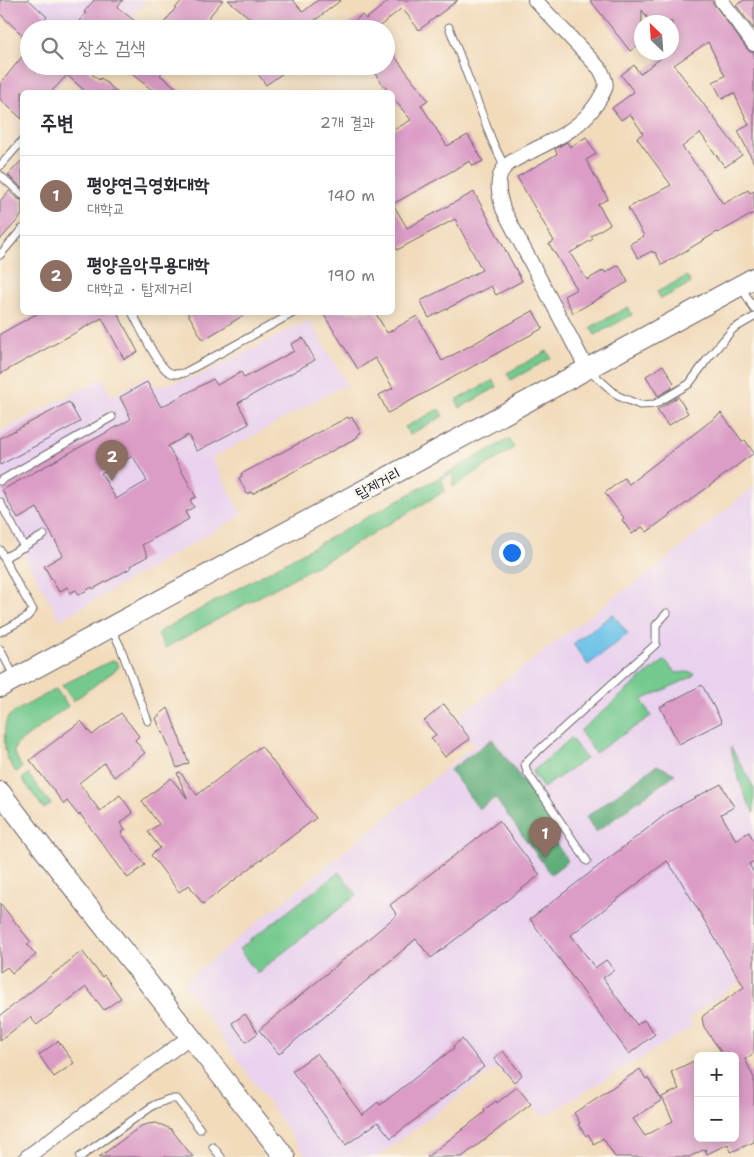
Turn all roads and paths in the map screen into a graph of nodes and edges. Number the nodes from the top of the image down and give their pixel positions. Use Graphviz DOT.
graph roads {
  1 [pos="535,0"];
  2 [pos="721,0"];
  3 [pos="449,27"];
  4 [pos="754,44"];
  5 [pos="20,143"];
  6 [pos="0,166"];
  7 [pos="504,167"];
  8 [pos="0,175"];
  9 [pos="20,193"];
  10 [pos="20,231"];
  11 [pos="0,255"];
  12 [pos="747,281"];
  13 [pos="754,309"];
  14 [pos="134,315"];
  15 [pos="290,315"];
  16 [pos="754,316"];
  17 [pos="587,369"];
  18 [pos="112,417"];
  19 [pos="0,481"];
  20 [pos="0,502"];
  21 [pos="44,535"];
  22 [pos="24,547"];
  23 [pos="0,550"];
  24 [pos="4,558"];
  25 [pos="667,612"];
  26 [pos="111,628"];
  27 [pos="0,632"];
  28 [pos="0,649"];
  29 [pos="8,683"];
  30 [pos="148,721"];
  31 [pos="0,792"];
  32 [pos="587,861"];
  33 [pos="191,1036"];
  34 [pos="200,1129"];
  35 [pos="213,1147"];
  36 [pos="27,1157"];
  37 [pos="80,1157"];
  38 [pos="221,1157"];
  39 [pos="285,1157"];
  1 -- 7 [label="street"];
  2 -- 4 [label="street"];
  3 -- 7 [label="lane"];
  5 -- 6 [label="lane"];
  7 -- 17 [label="street"];
  8 -- 9 [label="lane"];
  10 -- 11 [label="lane"];
  12 -- 13 [label="lane"];
  12 -- 17 [label="main road, 탑제거리"];
  14 -- 15 [label="lane"];
  16 -- 17 [label="lane"];
  17 -- 26 [label="main road, 탑제거리"];
  18 -- 19 [label="lane"];
  20 -- 22 [label="lane"];
  21 -- 22 [label="lane"];
  22 -- 24 [label="lane"];
  23 -- 24 [label="lane"];
  24 -- 27 [label="lane"];
  25 -- 32 [label="lane"];
  26 -- 29 [label="main road, 탑제거리"];
  26 -- 30 [label="lane"];
  28 -- 29 [label="lane"];
  31 -- 33 [label="main road"];
  33 -- 36 [label="street"];
  33 -- 39 [label="main road"];
  34 -- 37 [label="lane"];
  35 -- 38 [label="lane"];
}
